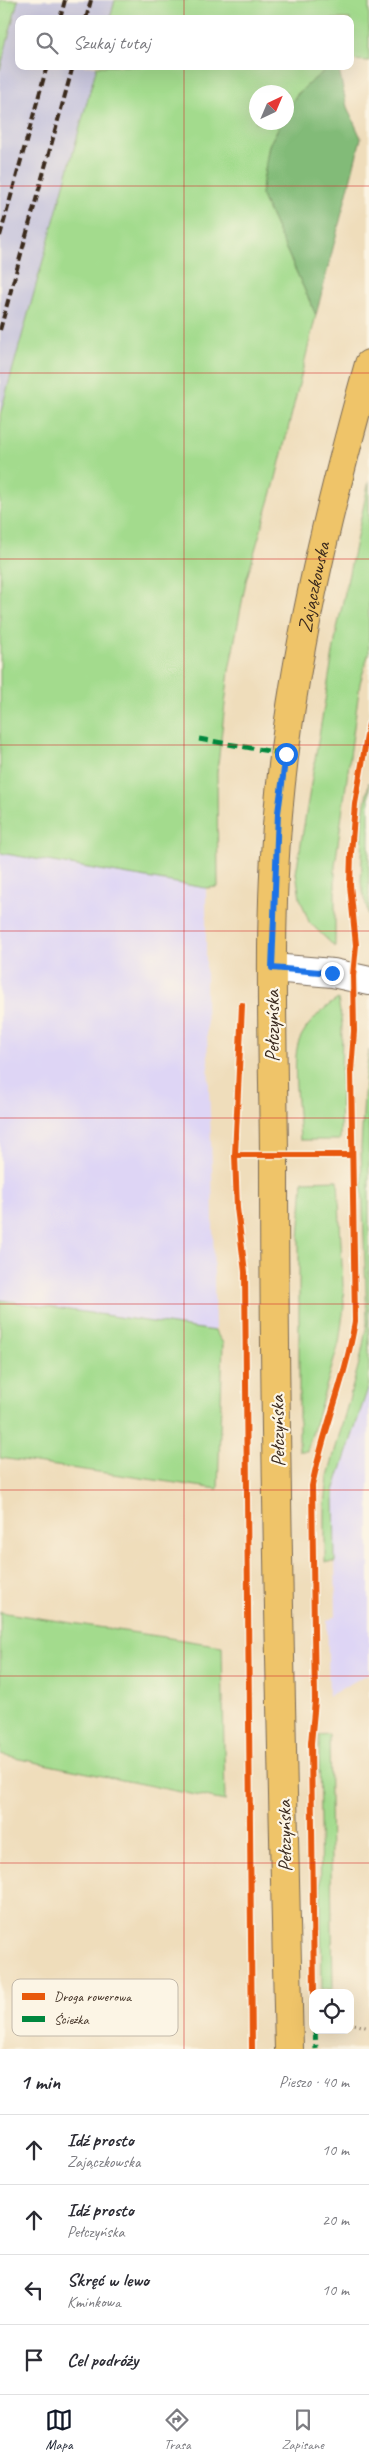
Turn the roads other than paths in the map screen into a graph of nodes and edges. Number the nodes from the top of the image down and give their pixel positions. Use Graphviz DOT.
graph roads {
  1 [pos="369,364"];
  2 [pos="278,813"];
  3 [pos="272,968"];
  4 [pos="369,981"];
  5 [pos="288,2049"];
  1 -- 2 [label="main road, Zajączkowska"];
  2 -- 3 [label="main road, Pełczyńska"];
  3 -- 4 [label="street"];
  3 -- 5 [label="main road, Pełczyńska"];
}
